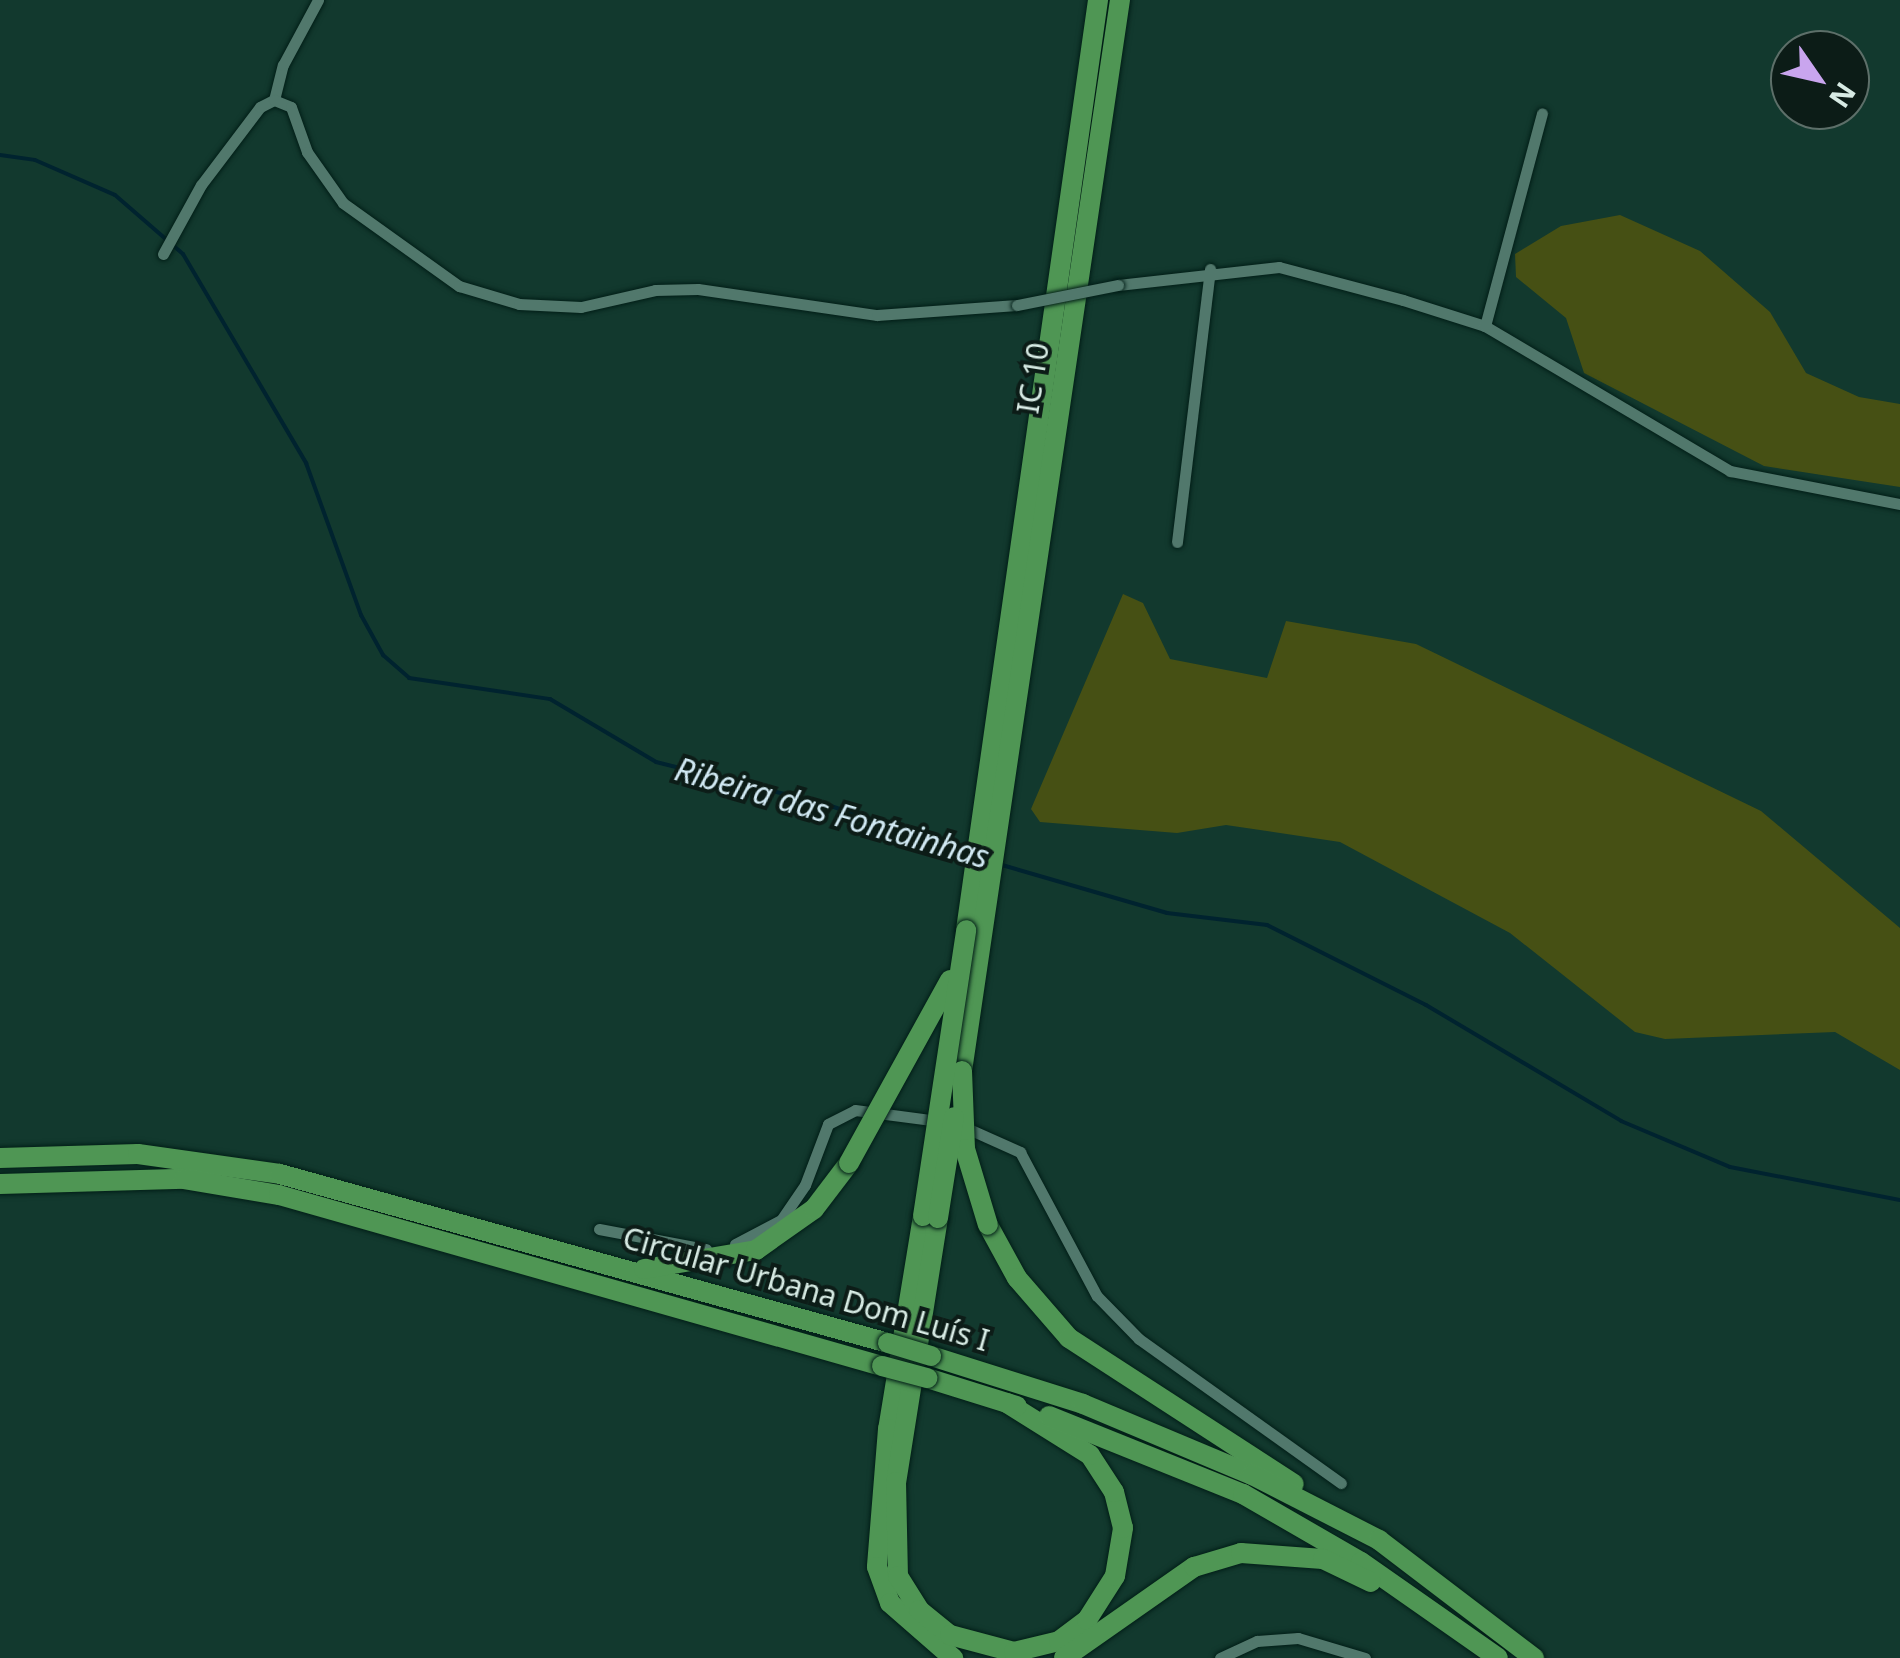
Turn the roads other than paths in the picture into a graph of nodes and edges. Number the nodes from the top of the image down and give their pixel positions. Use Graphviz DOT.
graph roads {
  1 [pos="318,0"];
  2 [pos="1098,0"];
  3 [pos="1120,0"];
  4 [pos="274,100"];
  5 [pos="1542,113"];
  6 [pos="163,254"];
  7 [pos="1210,269"];
  8 [pos="1485,326"];
  9 [pos="1900,504"];
  10 [pos="1177,542"];
  11 [pos="966,930"];
  12 [pos="962,1071"];
  13 [pos="0,1158"];
  14 [pos="0,1184"];
  15 [pos="930,1217"];
  16 [pos="598,1229"];
  17 [pos="632,1270"];
  18 [pos="929,1367"];
  19 [pos="1007,1403"];
  20 [pos="1341,1483"];
  21 [pos="1379,1540"];
  22 [pos="1458,1626"];
  23 [pos="953,1658"];
  24 [pos="1064,1658"];
  25 [pos="1220,1658"];
  26 [pos="1366,1658"];
  27 [pos="1498,1658"];
  28 [pos="1534,1658"];
  1 -- 4 [label="street"];
  2 -- 11 [label="highway, IC 10"];
  3 -- 12 [label="highway, IC 10 / IC 10"];
  4 -- 6 [label="street"];
  4 -- 7 [label="street, bridge"];
  5 -- 8 [label="street"];
  7 -- 8 [label="street"];
  7 -- 10 [label="street"];
  8 -- 9 [label="street"];
  11 -- 15 [label="highway, IC 10, bridge"];
  11 -- 17 [label="highway, IC 10, bridge"];
  12 -- 15 [label="highway, IC 10, bridge"];
  12 -- 21 [label="highway, IC 10, bridge"];
  13 -- 17 [label="highway, Circular Urbana Dom Luís I"];
  14 -- 18 [label="highway, Circular Urbana Dom Luís I, bridge"];
  15 -- 19 [label="highway, IC 10"];
  15 -- 23 [label="highway, IC 10"];
  16 -- 20 [label="street"];
  17 -- 18 [label="highway, Circular Urbana Dom Luís I, bridge"];
  18 -- 19 [label="highway, Circular Urbana Dom Luís I"];
  18 -- 21 [label="highway, Circular Urbana Dom Luís I"];
  19 -- 22 [label="highway, Circular Urbana Dom Luís I"];
  21 -- 28 [label="highway, Circular Urbana Dom Luís I"];
  22 -- 24 [label="highway"];
  22 -- 27 [label="highway, Circular Urbana Dom Luís I"];
  25 -- 26 [label="street"];
}
